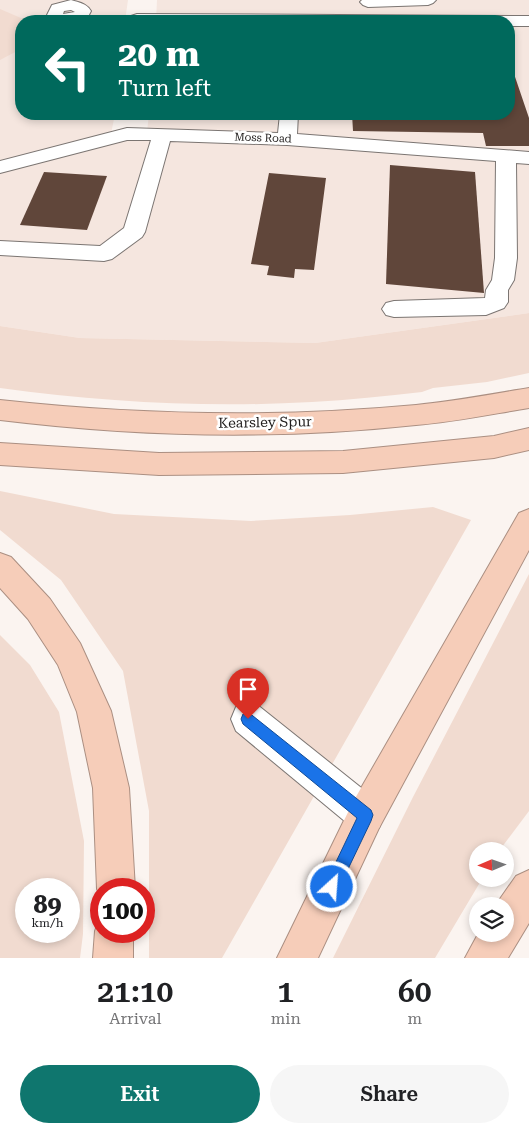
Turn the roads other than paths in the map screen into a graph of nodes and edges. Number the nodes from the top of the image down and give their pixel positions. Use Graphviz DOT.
graph roads {
  1 [pos="140,0"];
  2 [pos="428,0"];
  3 [pos="391,1"];
  4 [pos="354,3"];
  5 [pos="138,15"];
  6 [pos="395,15"];
  7 [pos="128,120"];
  8 [pos="289,120"];
  9 [pos="127,134"];
  10 [pos="162,135"];
  11 [pos="287,139"];
  12 [pos="506,156"];
  13 [pos="529,158"];
  14 [pos="0,167"];
  15 [pos="0,248"];
  16 [pos="394,309"];
  17 [pos="529,398"];
  18 [pos="0,410"];
  19 [pos="529,439"];
  20 [pos="0,454"];
  21 [pos="529,522"];
  22 [pos="0,567"];
  23 [pos="248,719"];
  24 [pos="366,815"];
  25 [pos="115,878"];
  26 [pos="529,889"];
  27 [pos="514,912"];
  28 [pos="495,942"];
  29 [pos="114,943"];
  30 [pos="113,958"];
  31 [pos="297,958"];
  32 [pos="486,958"];
  1 -- 5 [label="street"];
  2 -- 3 [label="street"];
  3 -- 4 [label="street"];
  3 -- 6 [label="street"];
  7 -- 9 [label="street"];
  8 -- 11 [label="street"];
  9 -- 10 [label="street, Moss Road"];
  9 -- 14 [label="street, Moss Road"];
  10 -- 11 [label="street, Moss Road"];
  10 -- 15 [label="street"];
  11 -- 12 [label="street, Moss Road"];
  12 -- 13 [label="street, Moss Road"];
  12 -- 16 [label="street"];
  17 -- 18 [label="highway, Kearsley Spur"];
  19 -- 20 [label="highway"];
  21 -- 24 [label="highway"];
  22 -- 25 [label="highway"];
  23 -- 24 [label="street"];
  24 -- 31 [label="highway"];
  26 -- 27 [label="highway"];
  28 -- 32 [label="highway"];
  29 -- 30 [label="highway"];
}
